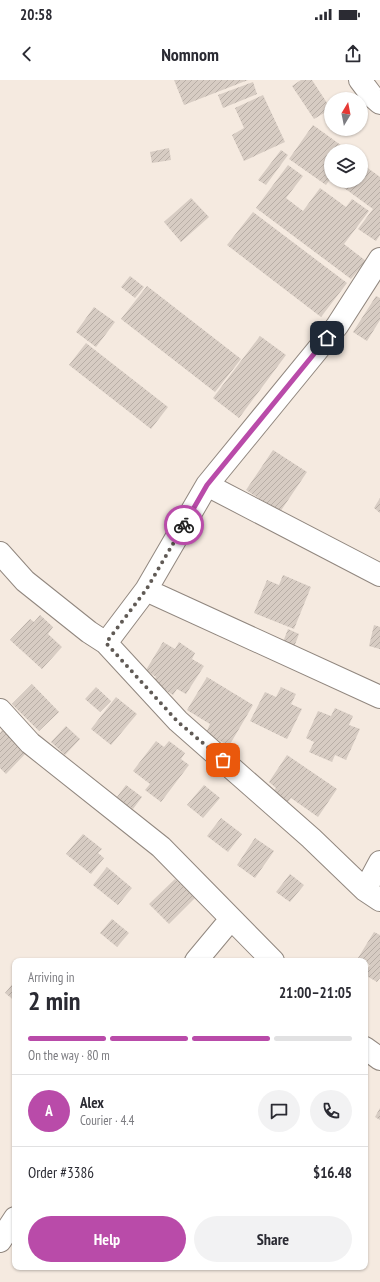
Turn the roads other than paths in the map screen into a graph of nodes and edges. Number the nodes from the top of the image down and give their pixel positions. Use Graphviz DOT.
graph roads {
  1 [pos="360,80"];
  2 [pos="380,103"];
  3 [pos="380,259"];
  4 [pos="207,485"];
  5 [pos="0,553"];
  6 [pos="380,575"];
  7 [pos="146,590"];
  8 [pos="106,643"];
  9 [pos="380,697"];
  10 [pos="0,710"];
  11 [pos="380,862"];
  12 [pos="372,895"];
  13 [pos="231,919"];
  14 [pos="198,958"];
  15 [pos="270,958"];
  16 [pos="368,1050"];
  17 [pos="380,1059"];
  18 [pos="12,1223"];
  19 [pos="0,1241"];
  1 -- 2 [label="street"];
  3 -- 4 [label="street"];
  4 -- 6 [label="street"];
  4 -- 7 [label="street"];
  5 -- 8 [label="street"];
  7 -- 8 [label="street"];
  7 -- 9 [label="street"];
  8 -- 12 [label="street"];
  10 -- 13 [label="street"];
  11 -- 12 [label="street"];
  13 -- 14 [label="street"];
  13 -- 15 [label="street"];
  16 -- 17 [label="street"];
  18 -- 19 [label="street"];
}
